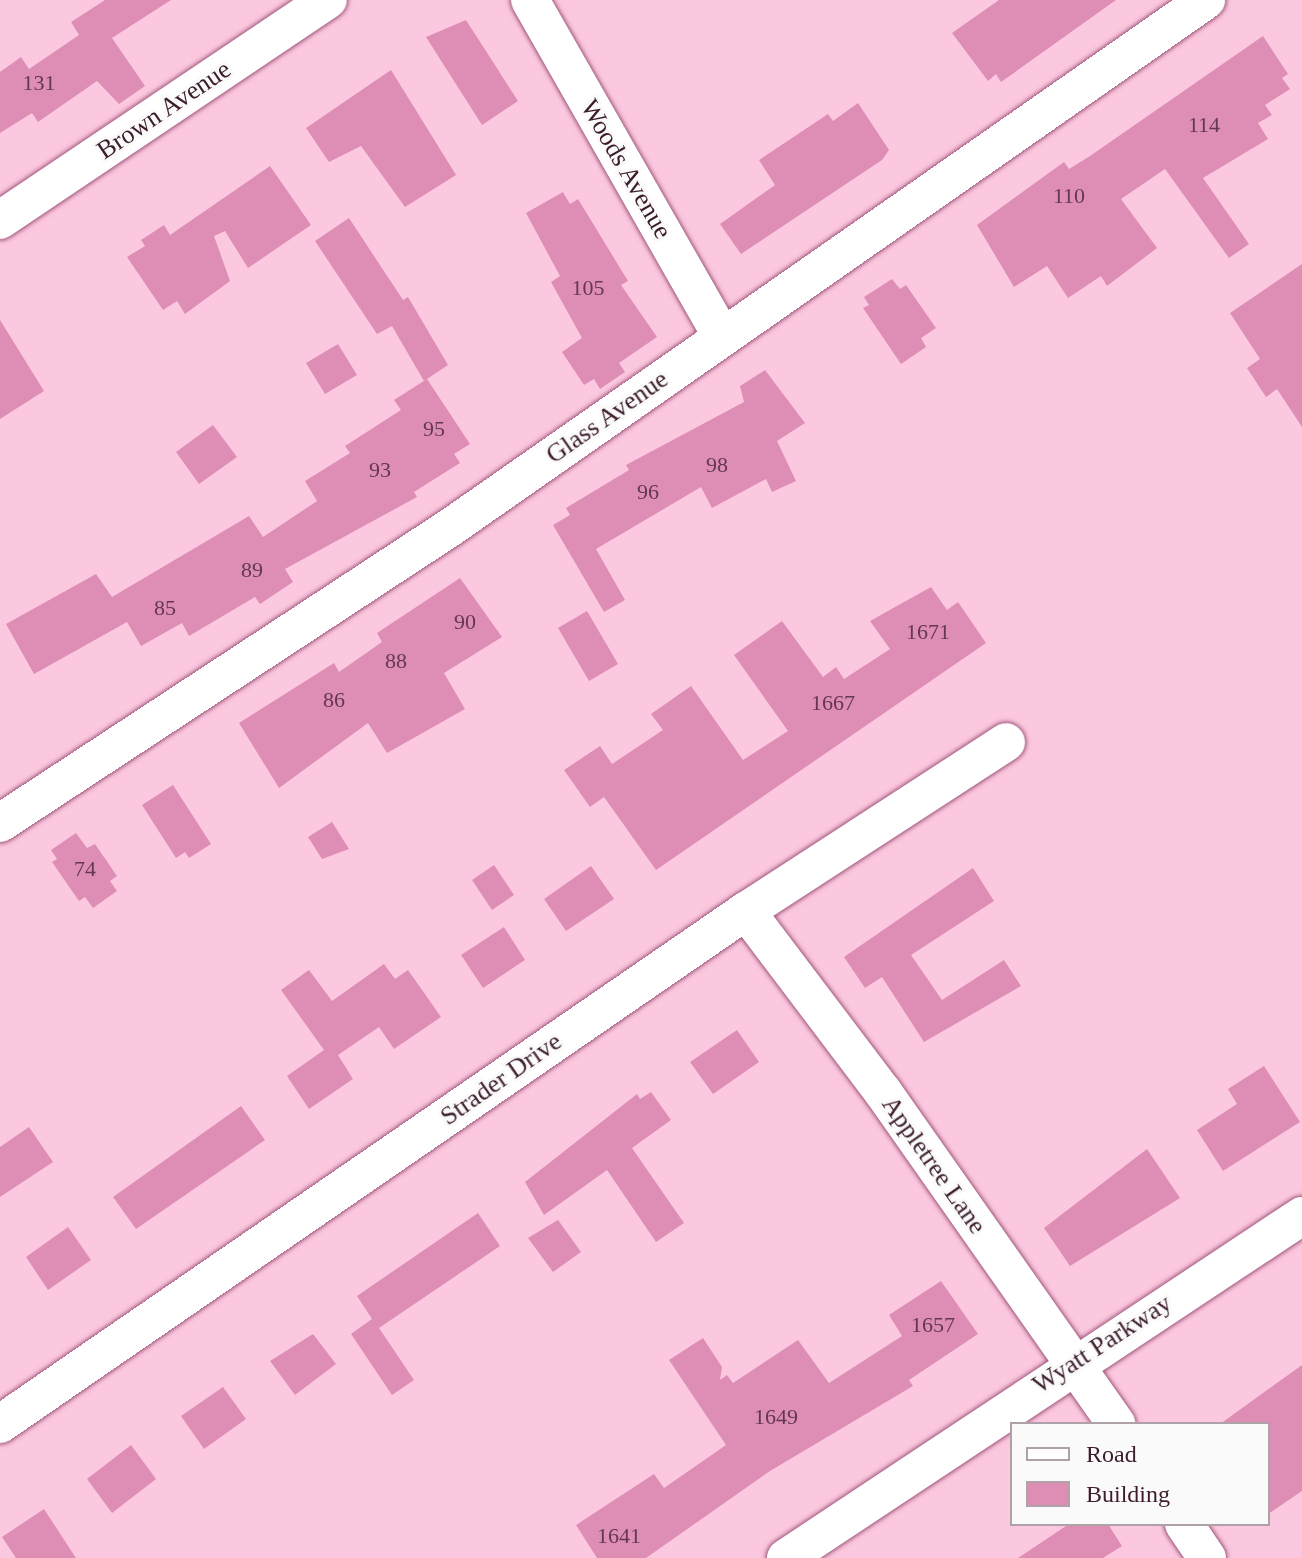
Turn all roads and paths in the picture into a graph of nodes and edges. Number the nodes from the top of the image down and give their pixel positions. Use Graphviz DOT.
graph roads {
  1 [pos="328,0"];
  2 [pos="530,0"];
  3 [pos="1206,0"];
  4 [pos="0,220"];
  5 [pos="722,337"];
  6 [pos="1006,742"];
  7 [pos="0,823"];
  8 [pos="746,911"];
  9 [pos="1302,1216"];
  10 [pos="1073,1362"];
  11 [pos="1115,1422"];
  12 [pos="0,1424"];
  13 [pos="1185,1526"];
  14 [pos="786,1558"];
  15 [pos="1207,1558"];
  1 -- 4 [label="street, Brown Avenue"];
  2 -- 5 [label="street, Woods Avenue"];
  3 -- 5 [label="street, Glass Avenue"];
  5 -- 7 [label="street, Glass Avenue"];
  6 -- 8 [label="street, Strader Drive"];
  8 -- 10 [label="street, Appletree Lane"];
  8 -- 12 [label="street, Strader Drive"];
  9 -- 10 [label="street, Wyatt Parkway"];
  10 -- 11 [label="street, Appletree Lane"];
  10 -- 14 [label="street, Wyatt Parkway"];
  13 -- 15 [label="street"];
}
